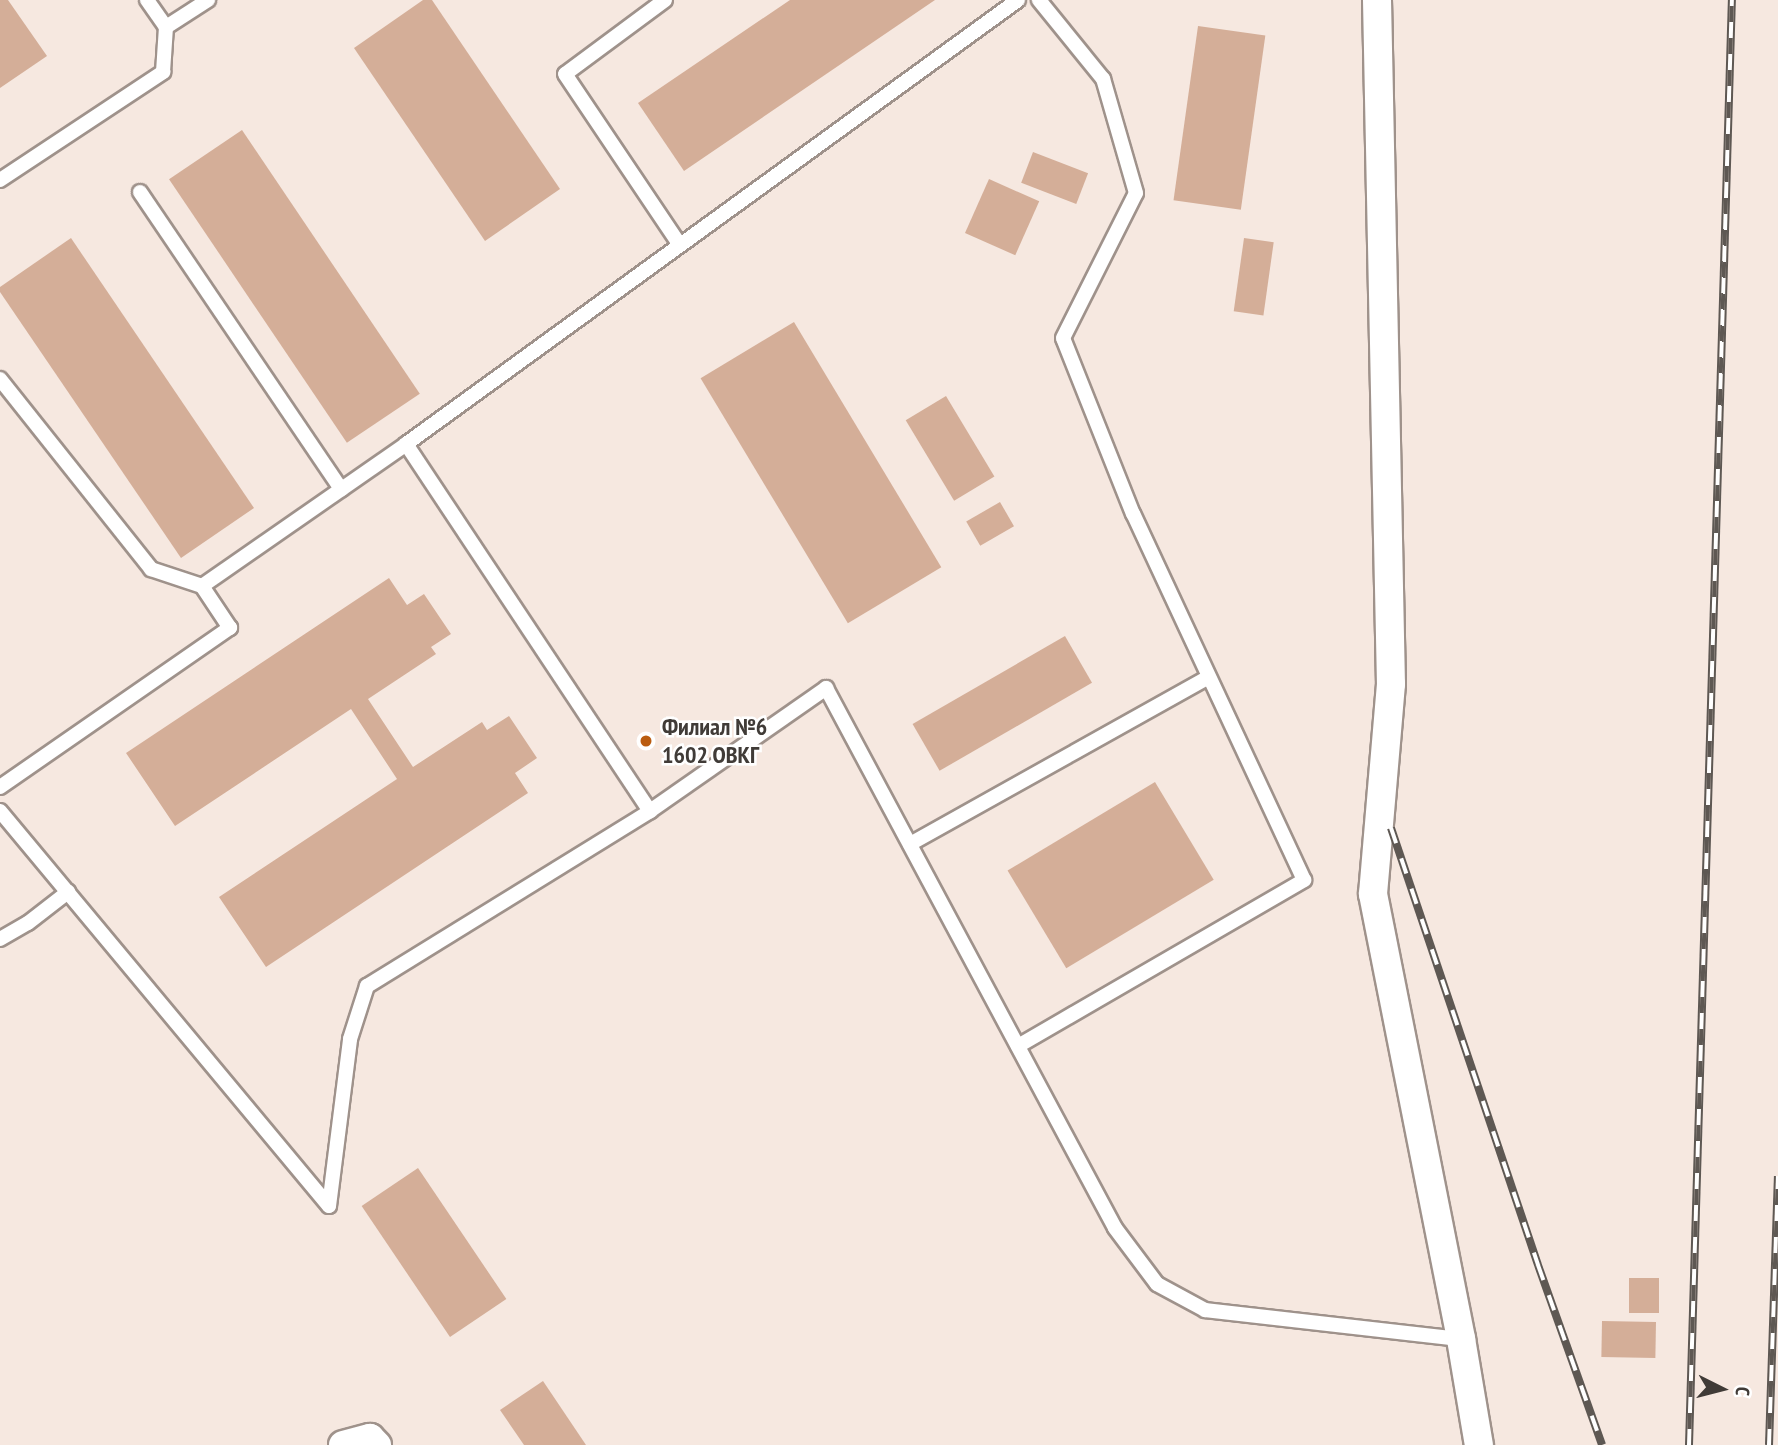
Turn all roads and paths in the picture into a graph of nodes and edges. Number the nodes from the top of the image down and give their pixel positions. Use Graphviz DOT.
graph roads {
  1 [pos="147,0"];
  2 [pos="208,0"];
  3 [pos="665,0"];
  4 [pos="1018,0"];
  5 [pos="1039,0"];
  6 [pos="1377,0"];
  7 [pos="166,27"];
  8 [pos="0,180"];
  9 [pos="139,192"];
  10 [pos="680,245"];
  11 [pos="0,379"];
  12 [pos="406,444"];
  13 [pos="341,489"];
  14 [pos="202,586"];
  15 [pos="1209,677"];
  16 [pos="0,787"];
  17 [pos="0,811"];
  18 [pos="650,811"];
  19 [pos="910,844"];
  20 [pos="68,892"];
  21 [pos="0,939"];
  22 [pos="1018,1046"];
  23 [pos="1461,1339"];
  24 [pos="343,1445"];
  25 [pos="377,1445"];
  26 [pos="1479,1445"];
  1 -- 7 [label="lane"];
  2 -- 7 [label="lane"];
  3 -- 10 [label="lane"];
  4 -- 10 [label="lane"];
  5 -- 15 [label="lane"];
  6 -- 23 [label="street"];
  7 -- 8 [label="lane"];
  9 -- 13 [label="lane"];
  10 -- 12 [label="lane"];
  11 -- 14 [label="lane"];
  12 -- 13 [label="lane"];
  12 -- 18 [label="lane"];
  13 -- 14 [label="lane"];
  14 -- 16 [label="lane"];
  15 -- 19 [label="lane"];
  15 -- 22 [label="lane"];
  17 -- 20 [label="lane"];
  18 -- 19 [label="lane"];
  18 -- 20 [label="lane"];
  19 -- 22 [label="lane"];
  20 -- 21 [label="lane"];
  22 -- 23 [label="lane"];
  23 -- 26 [label="street"];
  24 -- 25 [label="street"];
}
